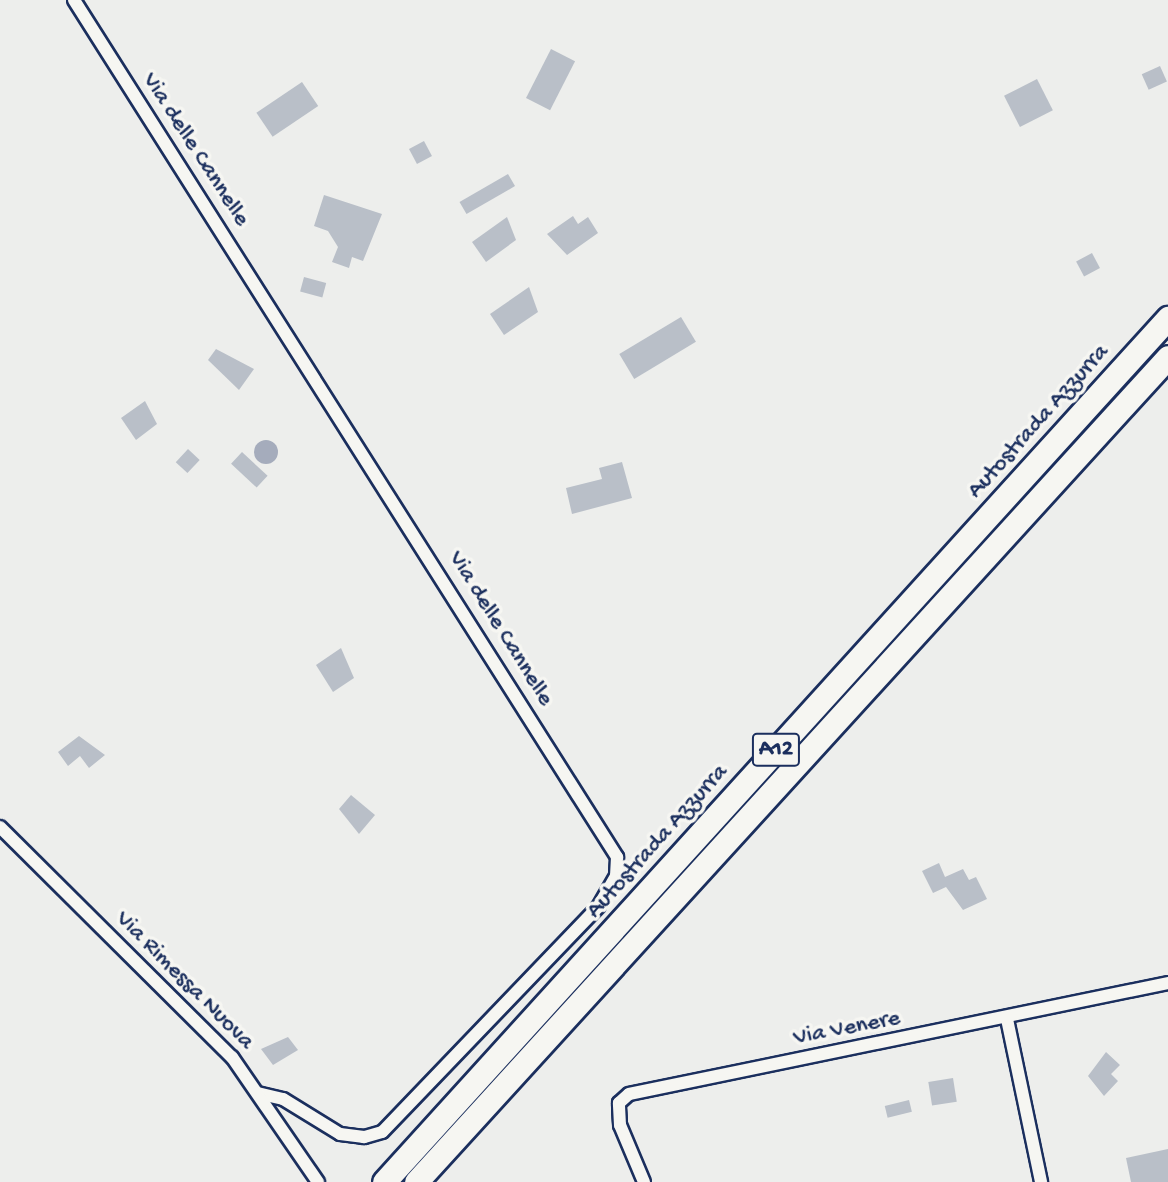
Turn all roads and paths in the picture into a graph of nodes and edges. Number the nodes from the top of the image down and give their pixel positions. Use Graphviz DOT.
graph roads {
  1 [pos="74,0"];
  2 [pos="1168,318"];
  3 [pos="1168,356"];
  4 [pos="0,827"];
  5 [pos="1168,983"];
  6 [pos="1007,1018"];
  7 [pos="258,1093"];
  8 [pos="318,1182"];
  9 [pos="384,1182"];
  10 [pos="416,1182"];
  11 [pos="644,1182"];
  12 [pos="1041,1182"];
  1 -- 7 [label="street, Via delle Cannelle"];
  2 -- 9 [label="highway, Autostrada Azzurra / A12"];
  3 -- 10 [label="highway, Autostrada Azzurra / A12"];
  4 -- 7 [label="street, Via Rimessa Nuova"];
  5 -- 6 [label="street, Via Venere"];
  6 -- 11 [label="street, Via Venere"];
  6 -- 12 [label="street"];
  7 -- 8 [label="street, Via Rimessa Nuova"];
}
